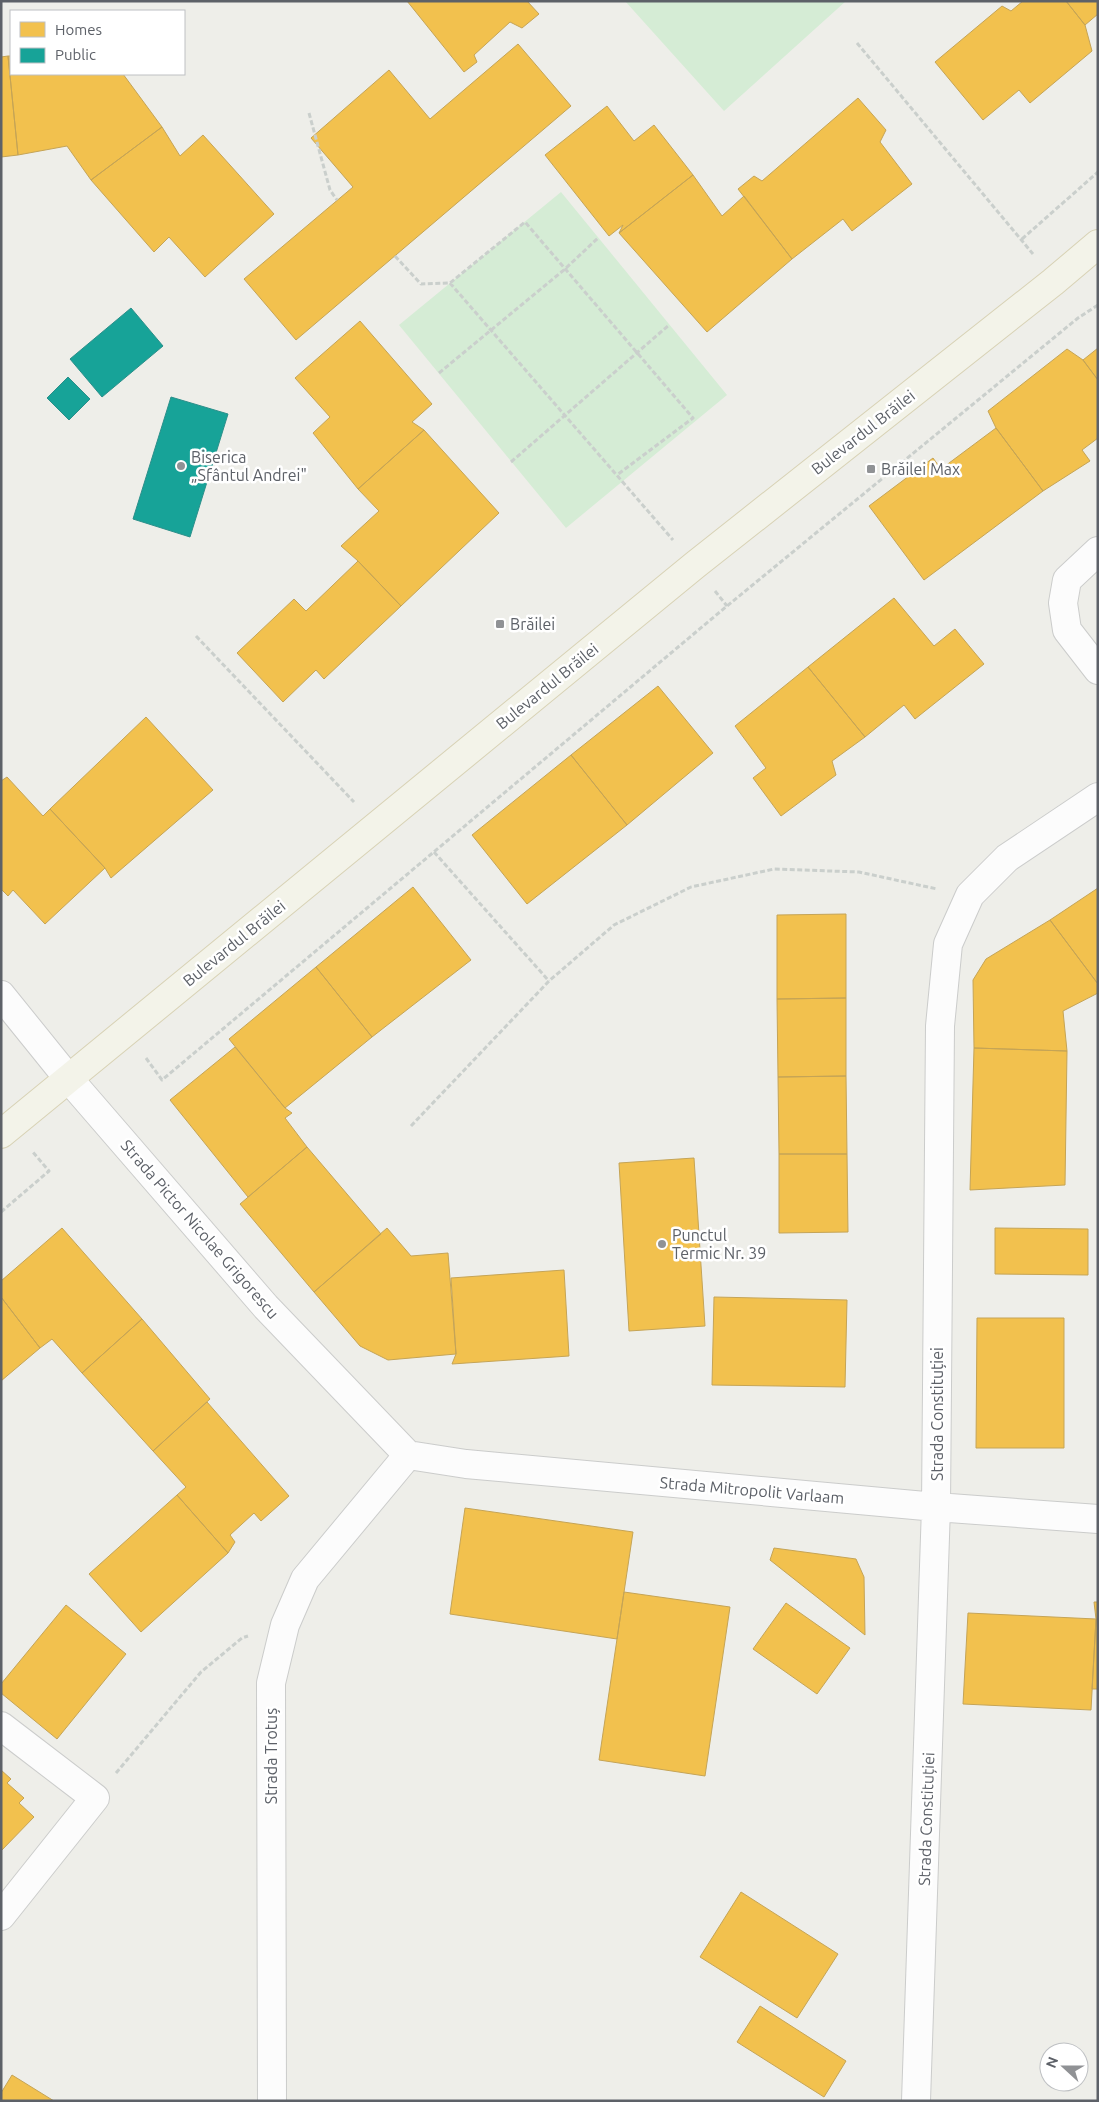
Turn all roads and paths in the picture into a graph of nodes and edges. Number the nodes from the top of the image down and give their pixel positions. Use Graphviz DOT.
graph roads {
  1 [pos="857,43"];
  2 [pos="309,113"];
  3 [pos="1098,172"];
  4 [pos="337,200"];
  5 [pos="598,238"];
  6 [pos="1098,244"];
  7 [pos="396,256"];
  8 [pos="566,269"];
  9 [pos="450,283"];
  10 [pos="1098,305"];
  11 [pos="669,325"];
  12 [pos="492,330"];
  13 [pos="637,353"];
  14 [pos="439,373"];
  15 [pos="565,415"];
  16 [pos="511,462"];
  17 [pos="617,475"];
  18 [pos="1098,551"];
  19 [pos="695,565"];
  20 [pos="196,636"];
  21 [pos="1098,670"];
  22 [pos="1098,797"];
  23 [pos="377,826"];
  24 [pos="434,852"];
  25 [pos="970,895"];
  26 [pos="549,981"];
  27 [pos="1,995"];
  28 [pos="68,1078"];
  29 [pos="162,1080"];
  30 [pos="411,1126"];
  31 [pos="1,1134"];
  32 [pos="49,1171"];
  33 [pos="1,1212"];
  34 [pos="408,1454"];
  35 [pos="936,1507"];
  36 [pos="1098,1519"];
  37 [pos="284,1624"];
  38 [pos="1,1726"];
  39 [pos="95,1798"];
  40 [pos="1,1916"];
  41 [pos="272,2101"];
  42 [pos="916,2101"];
  1 -- 3 [label="path"];
  2 -- 4 [label="path"];
  5 -- 8 [label="path"];
  6 -- 19 [label="main road, Bulevardul Brăilei"];
  7 -- 9 [label="path"];
  8 -- 9 [label="path"];
  8 -- 12 [label="path"];
  8 -- 13 [label="path"];
  9 -- 12 [label="path"];
  10 -- 24 [label="path"];
  11 -- 13 [label="path"];
  12 -- 14 [label="path"];
  12 -- 15 [label="path"];
  13 -- 15 [label="path"];
  13 -- 17 [label="path"];
  15 -- 16 [label="path"];
  15 -- 17 [label="path"];
  17 -- 19 [label="path"];
  18 -- 21 [label="street"];
  19 -- 23 [label="main road, Bulevardul Brăilei"];
  20 -- 23 [label="path"];
  22 -- 25 [label="street, Strada Constituției"];
  23 -- 28 [label="main road, Bulevardul Brăilei"];
  24 -- 26 [label="path"];
  24 -- 29 [label="path"];
  25 -- 26 [label="path"];
  25 -- 35 [label="street, Strada Constituției"];
  26 -- 30 [label="path"];
  27 -- 28 [label="street, Strada Pictor Nicolae Grigorescu"];
  28 -- 31 [label="main road, Bulevardul Brăilei"];
  28 -- 34 [label="street, Strada Pictor Nicolae Grigorescu"];
  32 -- 33 [label="path"];
  34 -- 35 [label="street, Strada Mitropolit Varlaam"];
  34 -- 37 [label="street, Strada Trotuș"];
  35 -- 36 [label="street, Strada Mitropolit Varlaam"];
  35 -- 42 [label="street, Strada Constituției"];
  37 -- 39 [label="path"];
  37 -- 41 [label="street, Strada Trotuș"];
  38 -- 39 [label="street"];
  39 -- 40 [label="street"];
}
